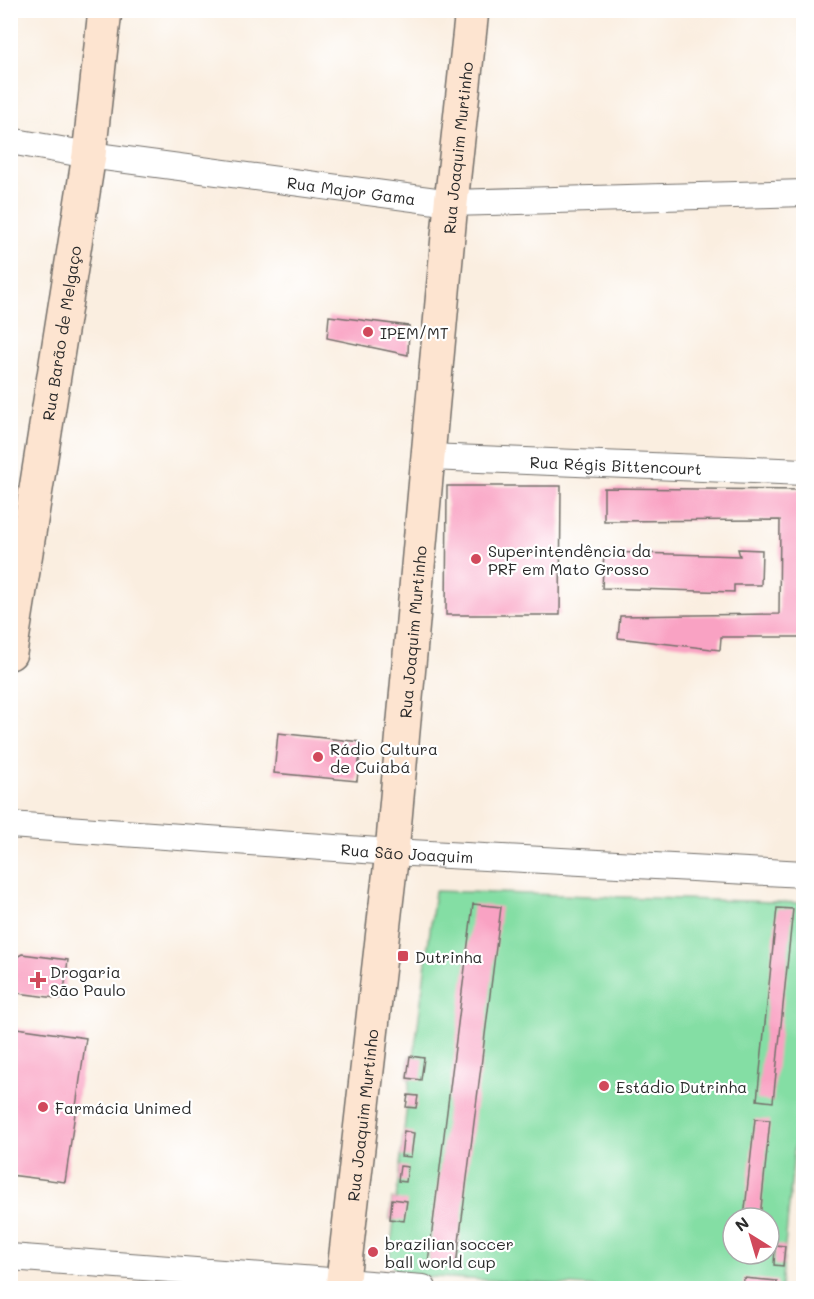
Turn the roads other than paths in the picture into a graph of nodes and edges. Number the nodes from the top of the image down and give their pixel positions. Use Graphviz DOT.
graph roads {
  1 [pos="105,10"];
  2 [pos="472,10"];
  3 [pos="10,141"];
  4 [pos="89,155"];
  5 [pos="804,193"];
  6 [pos="451,203"];
  7 [pos="428,457"];
  8 [pos="804,472"];
  9 [pos="10,653"];
  10 [pos="10,825"];
  11 [pos="392,852"];
  12 [pos="804,874"];
  13 [pos="10,1257"];
  14 [pos="343,1286"];
  15 [pos="423,1288"];
  1 -- 4 [label="street, Rua Barão de Melgaço"];
  2 -- 6 [label="street, Rua Joaquim Murtinho"];
  3 -- 4 [label="street, Rua Major Gama"];
  4 -- 6 [label="street, Rua Major Gama"];
  4 -- 9 [label="street, Rua Barão de Melgaço"];
  5 -- 6 [label="street, Rua Major Gama"];
  6 -- 7 [label="street, Rua Joaquim Murtinho"];
  7 -- 8 [label="street, Rua Régis Bittencourt"];
  7 -- 11 [label="street, Rua Joaquim Murtinho"];
  10 -- 11 [label="street, Rua São Joaquim"];
  11 -- 12 [label="street, Rua São Joaquim"];
  11 -- 14 [label="street, Rua Joaquim Murtinho"];
  13 -- 14 [label="street"];
  14 -- 15 [label="street"];
}
